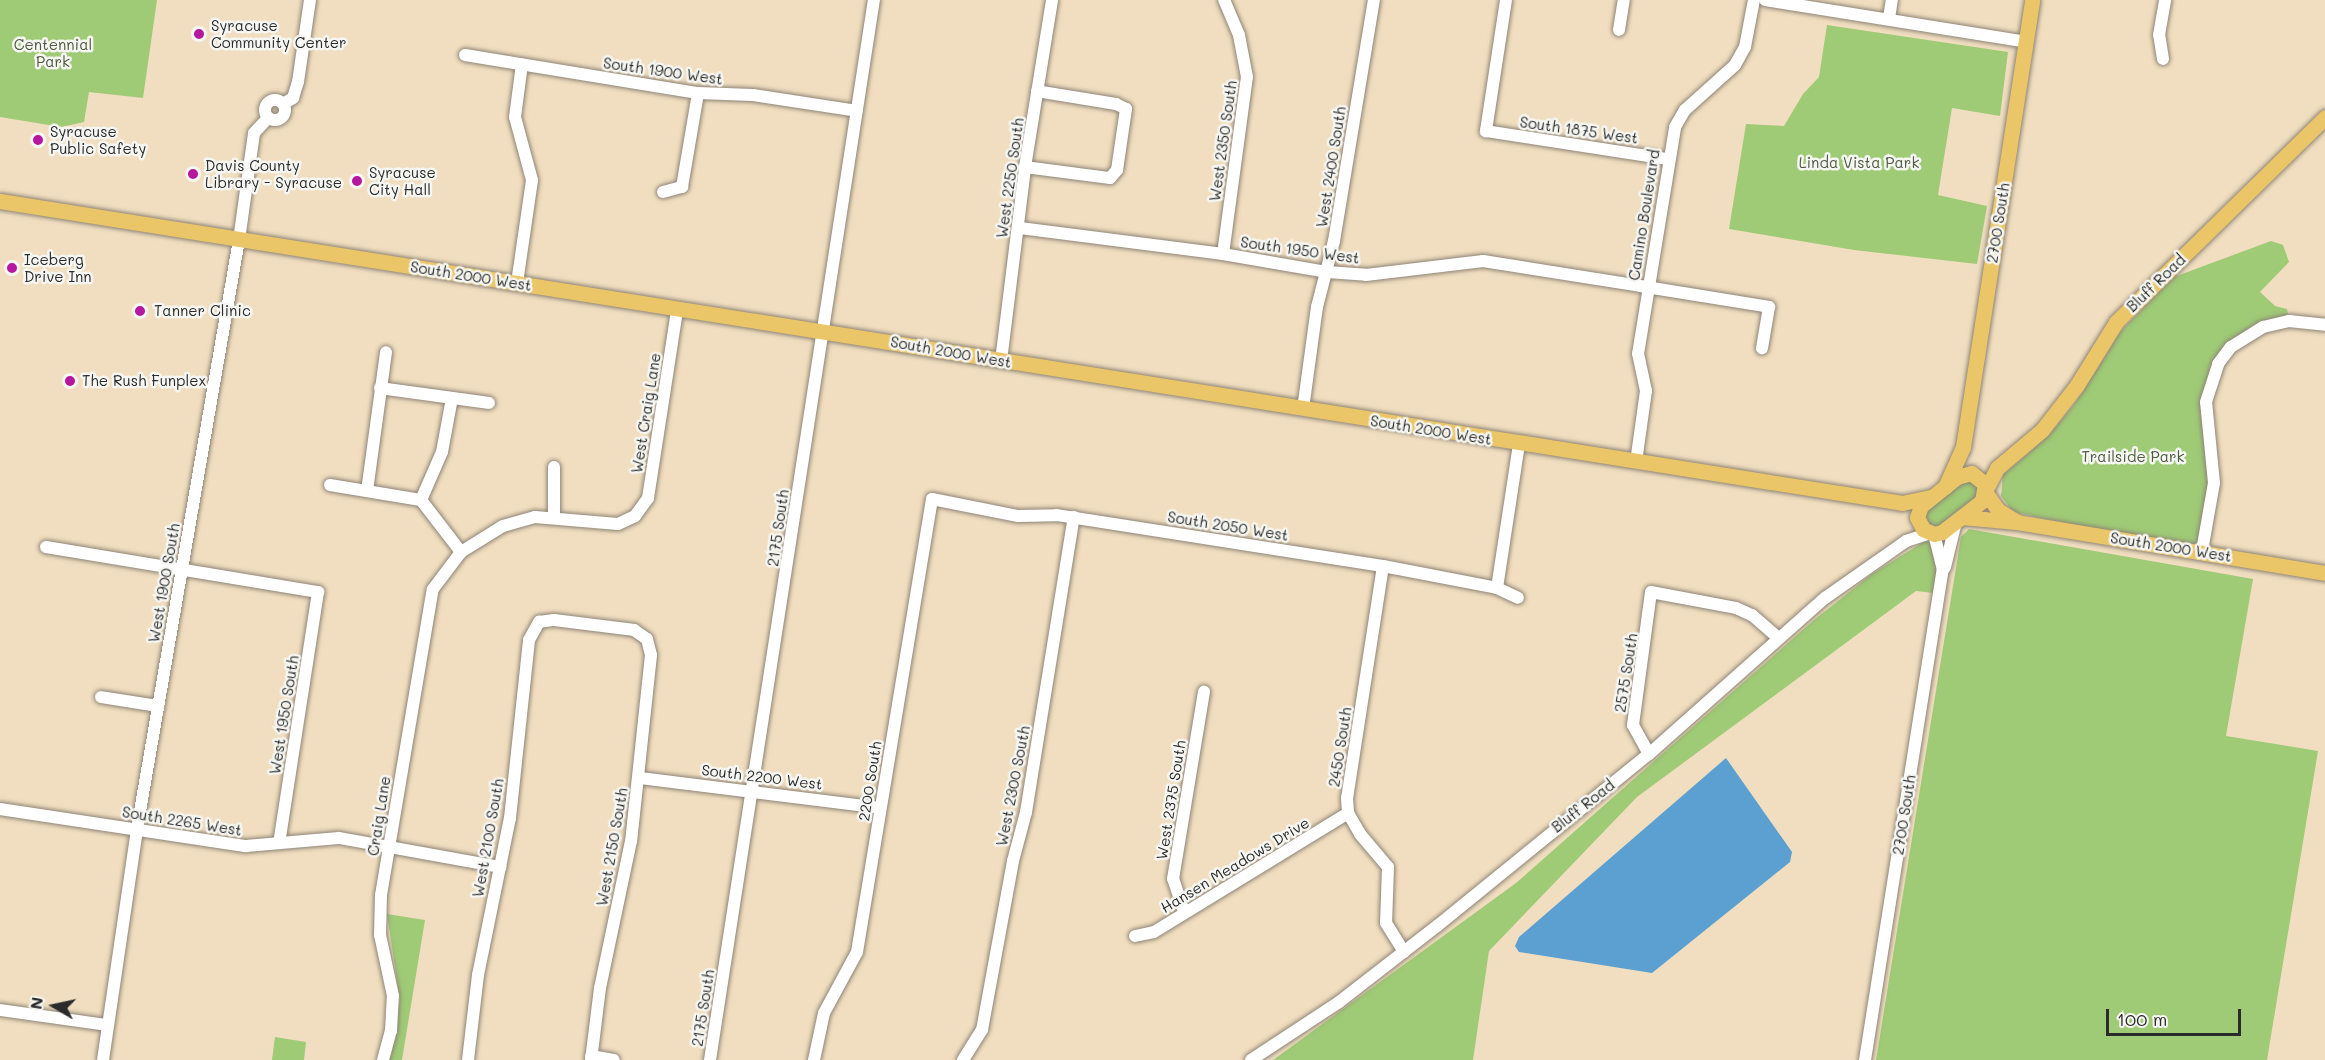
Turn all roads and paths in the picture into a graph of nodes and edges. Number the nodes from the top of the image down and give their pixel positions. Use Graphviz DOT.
graph roads {
  1 [pos="310,0"];
  2 [pos="874,0"];
  3 [pos="1052,0"];
  4 [pos="1224,0"];
  5 [pos="1374,0"];
  6 [pos="1506,0"];
  7 [pos="1624,0"];
  8 [pos="1754,0"];
  9 [pos="1765,0"];
  10 [pos="1892,0"];
  11 [pos="2032,0"];
  12 [pos="2165,0"];
  13 [pos="1889,18"];
  14 [pos="1619,30"];
  15 [pos="2027,42"];
  16 [pos="465,55"];
  17 [pos="2163,59"];
  18 [pos="522,64"];
  19 [pos="1037,92"];
  20 [pos="698,93"];
  21 [pos="857,111"];
  22 [pos="2325,117"];
  23 [pos="1667,159"];
  24 [pos="1025,167"];
  25 [pos="663,192"];
  26 [pos="0,201"];
  27 [pos="1020,228"];
  28 [pos="239,240"];
  29 [pos="1223,254"];
  30 [pos="1328,272"];
  31 [pos="517,284"];
  32 [pos="1647,287"];
  33 [pos="677,310"];
  34 [pos="2325,325"];
  35 [pos="823,331"];
  36 [pos="1762,348"];
  37 [pos="386,352"];
  38 [pos="1001,361"];
  39 [pos="381,388"];
  40 [pos="452,398"];
  41 [pos="489,403"];
  42 [pos="1303,409"];
  43 [pos="1520,444"];
  44 [pos="1963,447"];
  45 [pos="1636,462"];
  46 [pos="2003,463"];
  47 [pos="554,466"];
  48 [pos="1973,474"];
  49 [pos="330,485"];
  50 [pos="1945,486"];
  51 [pos="367,491"];
  52 [pos="1986,491"];
  53 [pos="1931,498"];
  54 [pos="932,499"];
  55 [pos="422,500"];
  56 [pos="1902,503"];
  57 [pos="635,516"];
  58 [pos="554,517"];
  59 [pos="1074,517"];
  60 [pos="1918,519"];
  61 [pos="1959,520"];
  62 [pos="2017,522"];
  63 [pos="1932,533"];
  64 [pos="1906,541"];
  65 [pos="46,547"];
  66 [pos="2202,551"];
  67 [pos="461,552"];
  68 [pos="1383,566"];
  69 [pos="1943,570"];
  70 [pos="182,572"];
  71 [pos="2325,573"];
  72 [pos="1497,588"];
  73 [pos="1518,598"];
  74 [pos="539,622"];
  75 [pos="1778,638"];
  76 [pos="1204,692"];
  77 [pos="100,697"];
  78 [pos="158,706"];
  79 [pos="1649,754"];
  80 [pos="640,778"];
  81 [pos="754,791"];
  82 [pos="880,808"];
  83 [pos="0,809"];
  84 [pos="1348,813"];
  85 [pos="138,829"];
  86 [pos="279,843"];
  87 [pos="390,846"];
  88 [pos="500,867"];
  89 [pos="1184,912"];
  90 [pos="1135,936"];
  91 [pos="1404,952"];
  92 [pos="0,1010"];
  93 [pos="107,1025"];
  94 [pos="591,1058"];
  95 [pos="965,1058"];
  96 [pos="103,1060"];
  97 [pos="383,1060"];
  98 [pos="468,1060"];
  99 [pos="614,1060"];
  100 [pos="710,1060"];
  101 [pos="814,1060"];
  102 [pos="1251,1060"];
  103 [pos="1865,1060"];
  1 -- 28 [label="street, West 1900 South"];
  2 -- 21 [label="street, 2175 South"];
  3 -- 19 [label="street, West 2250 South"];
  4 -- 29 [label="street, West 2350 South"];
  5 -- 30 [label="street, West 2400 South"];
  6 -- 23 [label="street, South 1875 West"];
  7 -- 14 [label="street"];
  8 -- 23 [label="street, Camino Boulevard"];
  9 -- 13 [label="street"];
  10 -- 13 [label="street"];
  11 -- 15 [label="main road, 2700 South"];
  12 -- 17 [label="street"];
  13 -- 15 [label="street"];
  15 -- 44 [label="main road, 2700 South"];
  16 -- 18 [label="street, South 1900 West"];
  18 -- 20 [label="street, South 1900 West"];
  18 -- 31 [label="street"];
  19 -- 24 [label="street, West 2250 South"];
  19 -- 24 [label="street"];
  20 -- 21 [label="street, South 1900 West"];
  20 -- 25 [label="street"];
  21 -- 35 [label="street, 2175 South"];
  22 -- 46 [label="main road, Bluff Road"];
  23 -- 32 [label="street, Camino Boulevard"];
  24 -- 27 [label="street, West 2250 South"];
  26 -- 28 [label="main road, South 2000 West"];
  27 -- 29 [label="street, South 1950 West"];
  27 -- 38 [label="street, West 2250 South"];
  28 -- 31 [label="main road, South 2000 West"];
  28 -- 70 [label="street, West 1900 South"];
  29 -- 30 [label="street, South 1950 West"];
  30 -- 32 [label="street, South 1950 West"];
  30 -- 42 [label="street, West 2400 South"];
  31 -- 33 [label="main road, South 2000 West"];
  32 -- 36 [label="street, South 1950 West"];
  32 -- 45 [label="street, Camino Boulevard"];
  33 -- 35 [label="main road, South 2000 West"];
  33 -- 57 [label="street, West Craig Lane"];
  34 -- 66 [label="street"];
  35 -- 38 [label="main road, South 2000 West"];
  35 -- 81 [label="street, 2175 South"];
  37 -- 39 [label="street"];
  38 -- 42 [label="main road, South 2000 West"];
  39 -- 40 [label="street"];
  39 -- 51 [label="street"];
  40 -- 41 [label="street"];
  40 -- 55 [label="street"];
  42 -- 43 [label="main road, South 2000 West"];
  43 -- 45 [label="main road, South 2000 West"];
  43 -- 72 [label="street"];
  44 -- 48 [label="main road, 2700 South"];
  44 -- 50 [label="main road, 2700 South"];
  45 -- 56 [label="main road, South 2000 West"];
  46 -- 48 [label="main road, Bluff Road"];
  46 -- 52 [label="main road, Bluff Road"];
  47 -- 58 [label="street"];
  48 -- 50 [label="main road, Bluff Road"];
  48 -- 52 [label="main road, 2700 South"];
  49 -- 51 [label="street"];
  50 -- 53 [label="main road"];
  51 -- 55 [label="street"];
  52 -- 61 [label="main road, Bluff Road"];
  52 -- 62 [label="main road, South 2000 West"];
  53 -- 56 [label="main road, South 2000 West"];
  53 -- 60 [label="main road"];
  54 -- 59 [label="street, South 2050 West"];
  54 -- 82 [label="street, 2200 South"];
  55 -- 67 [label="street"];
  56 -- 60 [label="main road"];
  57 -- 58 [label="street, Craig Lane"];
  58 -- 67 [label="street, Craig Lane"];
  59 -- 68 [label="street, South 2050 West"];
  59 -- 95 [label="street, West 2300 South"];
  60 -- 63 [label="main road"];
  60 -- 64 [label="street, Bluff Road"];
  61 -- 62 [label="main road, South 2000 West"];
  61 -- 63 [label="main road, Bluff Road"];
  61 -- 69 [label="street"];
  62 -- 66 [label="main road, South 2000 West"];
  63 -- 64 [label="street, Bluff Road"];
  63 -- 69 [label="street"];
  64 -- 75 [label="street, Bluff Road"];
  65 -- 70 [label="street"];
  66 -- 71 [label="main road, South 2000 West"];
  67 -- 87 [label="street, Craig Lane"];
  68 -- 72 [label="street, South 2050 West"];
  68 -- 84 [label="street, 2450 South"];
  69 -- 103 [label="street, 2700 South"];
  70 -- 78 [label="street, West 1900 South"];
  70 -- 86 [label="street, West 1950 South"];
  72 -- 73 [label="street, South 2050 West"];
  74 -- 80 [label="street, West 2150 South"];
  74 -- 88 [label="street, West 2100 South"];
  75 -- 79 [label="street, Bluff Road"];
  75 -- 79 [label="street, 2575 South"];
  76 -- 89 [label="street, West 2375 South"];
  77 -- 78 [label="street"];
  78 -- 85 [label="street, West 1900 South"];
  79 -- 91 [label="street, Bluff Road"];
  80 -- 81 [label="street, South 2200 West"];
  80 -- 94 [label="street, West 2150 South"];
  81 -- 82 [label="street, South 2200 West"];
  81 -- 100 [label="street, 2175 South"];
  82 -- 101 [label="street, 2200 South"];
  83 -- 85 [label="street, South 2265 West"];
  84 -- 89 [label="street, Hansen Meadows Drive"];
  84 -- 91 [label="street"];
  85 -- 86 [label="street, South 2265 West"];
  85 -- 93 [label="street, West 1900 South"];
  86 -- 87 [label="street, South 2265 West"];
  87 -- 88 [label="street, South 2265 West"];
  87 -- 97 [label="street, Craig Lane"];
  88 -- 98 [label="street, West 2100 South"];
  89 -- 90 [label="street, Hansen Meadows Drive"];
  91 -- 102 [label="street, Bluff Road"];
  92 -- 93 [label="street"];
  93 -- 96 [label="street, West 1900 South"];
  94 -- 99 [label="street"];
}
